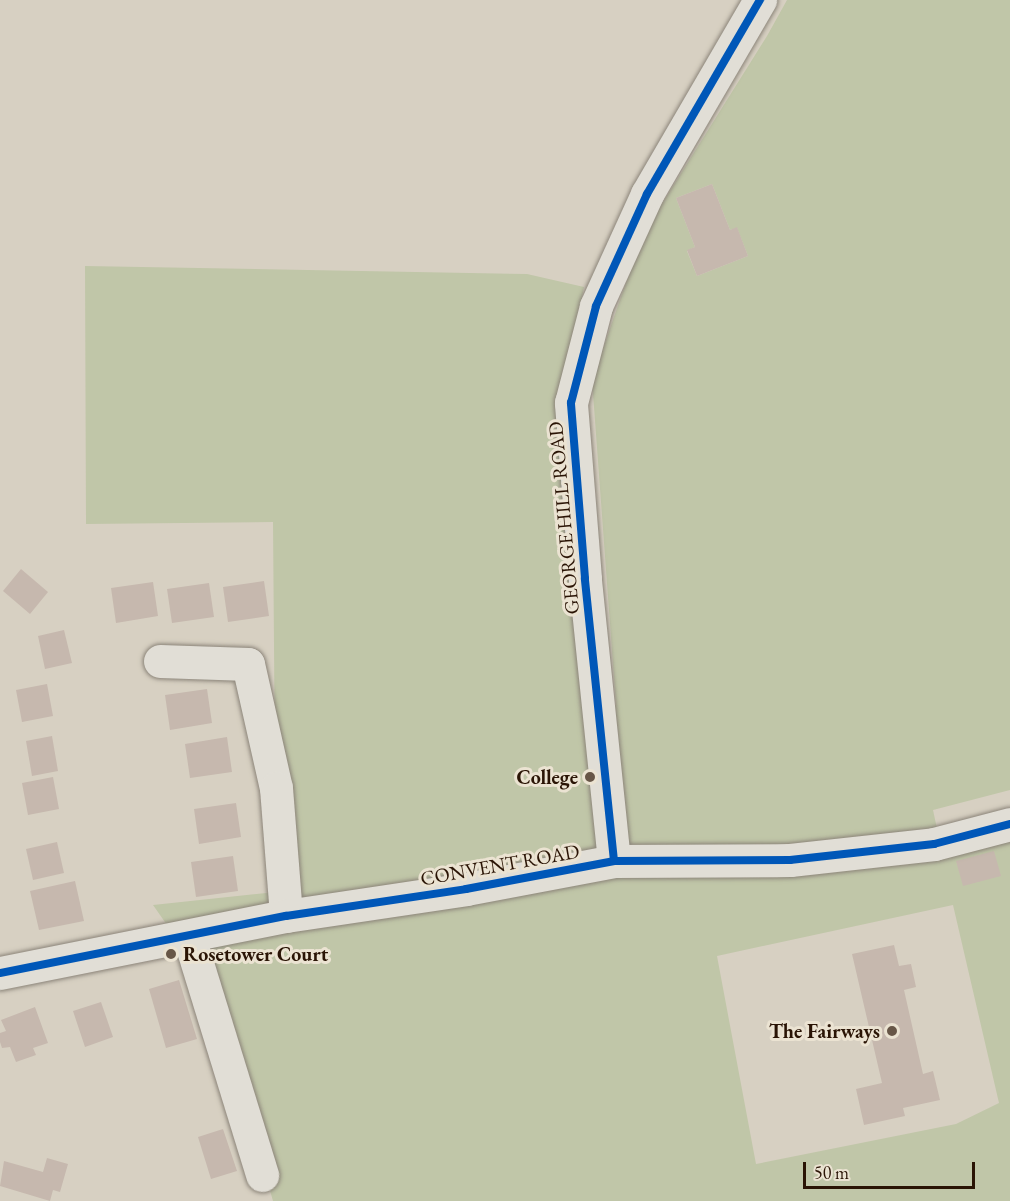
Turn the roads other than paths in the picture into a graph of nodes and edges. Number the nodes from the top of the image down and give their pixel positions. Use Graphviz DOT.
graph roads {
  1 [pos="760,0"];
  2 [pos="160,661"];
  3 [pos="1010,824"];
  4 [pos="614,861"];
  5 [pos="286,916"];
  6 [pos="189,937"];
  7 [pos="0,973"];
  8 [pos="262,1175"];
  1 -- 4 [label="street, GEORGE HILL ROAD"];
  2 -- 5 [label="street"];
  3 -- 4 [label="street, CONVENT ROAD"];
  4 -- 5 [label="street, CONVENT ROAD"];
  5 -- 6 [label="street, CONVENT ROAD"];
  6 -- 7 [label="street, CONVENT ROAD"];
  6 -- 8 [label="street"];
}
